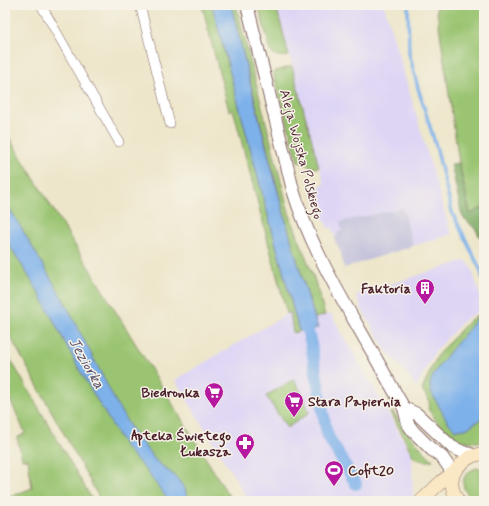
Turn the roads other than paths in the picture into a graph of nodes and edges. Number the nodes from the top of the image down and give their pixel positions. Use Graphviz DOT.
graph roads {
  1 [pos="41,5"];
  2 [pos="140,5"];
  3 [pos="247,5"];
  4 [pos="170,124"];
  5 [pos="119,142"];
  6 [pos="404,408"];
  7 [pos="432,450"];
  8 [pos="479,455"];
  9 [pos="453,473"];
  10 [pos="442,481"];
  11 [pos="421,501"];
  12 [pos="458,501"];
  1 -- 5 [label="street"];
  2 -- 4 [label="street"];
  3 -- 6 [label="street, Aleja Wojska Polskiego"];
  6 -- 7 [label="street, Aleja Wojska Polskiego"];
  6 -- 8 [label="street"];
  7 -- 9 [label="street, Aleja Wojska Polskiego"];
  7 -- 10 [label="street, Aleja Wojska Polskiego"];
  8 -- 9 [label="main road"];
  9 -- 10 [label="main road"];
  9 -- 12 [label="main road"];
  10 -- 11 [label="main road"];
}
